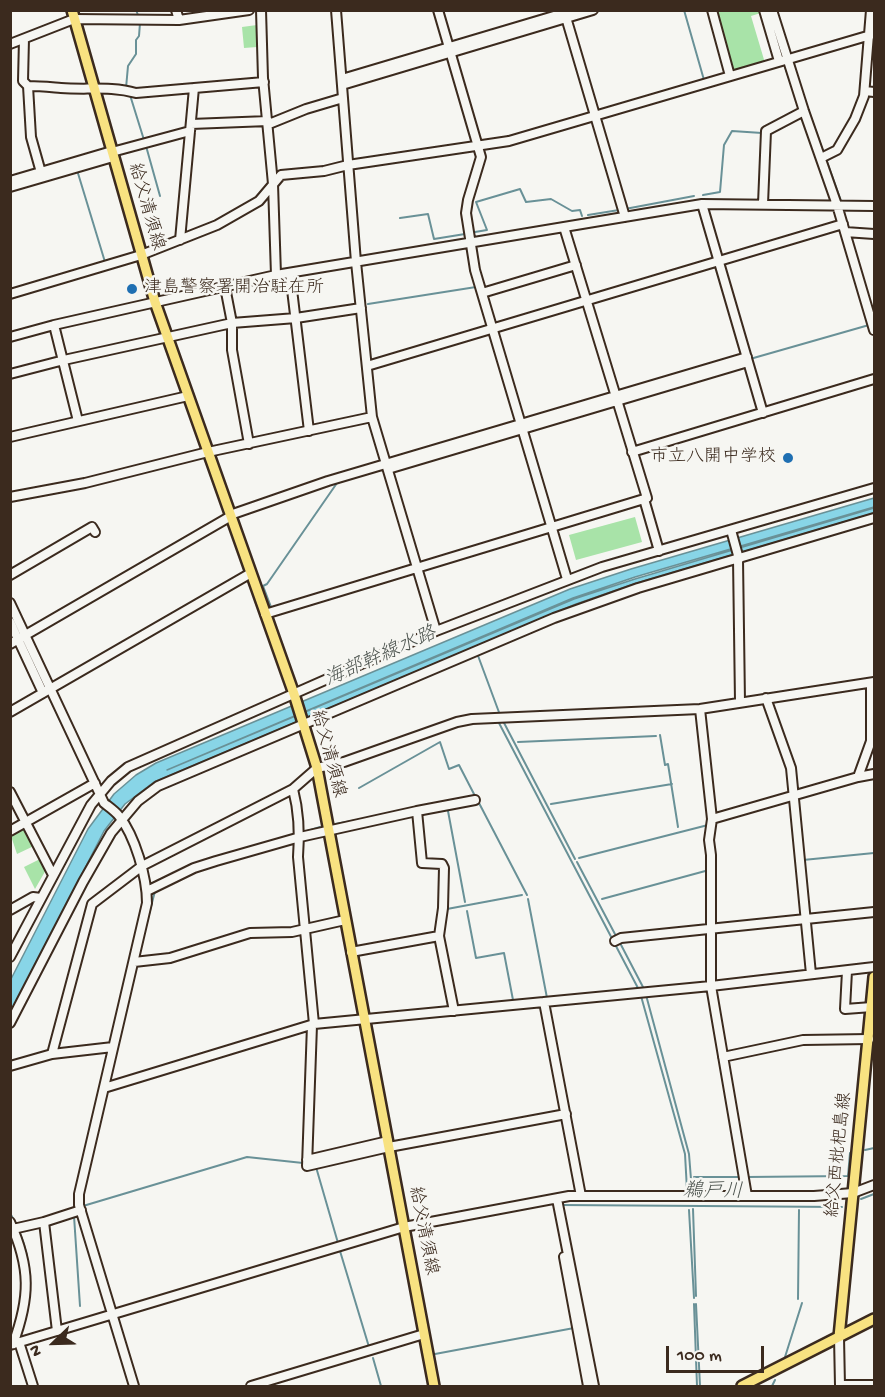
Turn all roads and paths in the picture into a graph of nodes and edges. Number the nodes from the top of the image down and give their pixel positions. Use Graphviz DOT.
graph roads {
  1 [pos="176,10"];
  2 [pos="249,10"];
  3 [pos="261,10"];
  4 [pos="336,10"];
  5 [pos="438,10"];
  6 [pos="574,10"];
  7 [pos="593,10"];
  8 [pos="712,10"];
  9 [pos="764,10"];
  10 [pos="772,10"];
  11 [pos="871,10"];
  12 [pos="565,14"];
  13 [pos="73,15"];
  14 [pos="179,20"];
  15 [pos="871,34"];
  16 [pos="24,39"];
  17 [pos="10,44"];
  18 [pos="450,50"];
  19 [pos="783,60"];
  20 [pos="730,76"];
  21 [pos="264,82"];
  22 [pos="342,82"];
  23 [pos="28,86"];
  24 [pos="94,88"];
  25 [pos="194,88"];
  26 [pos="865,91"];
  27 [pos="874,92"];
  28 [pos="343,98"];
  29 [pos="804,111"];
  30 [pos="596,116"];
  31 [pos="268,122"];
  32 [pos="190,127"];
  33 [pos="479,146"];
  34 [pos="112,153"];
  35 [pos="821,158"];
  36 [pos="348,165"];
  37 [pos="42,175"];
  38 [pos="10,181"];
  39 [pos="273,184"];
  40 [pos="10,187"];
  41 [pos="702,204"];
  42 [pos="763,204"];
  43 [pos="837,205"];
  44 [pos="874,206"];
  45 [pos="625,217"];
  46 [pos="564,227"];
  47 [pos="844,228"];
  48 [pos="874,234"];
  49 [pos="180,240"];
  50 [pos="471,242"];
  51 [pos="141,255"];
  52 [pos="719,261"];
  53 [pos="356,262"];
  54 [pos="576,265"];
  55 [pos="290,273"];
  56 [pos="276,275"];
  57 [pos="225,286"];
  58 [pos="482,293"];
  59 [pos="10,294"];
  60 [pos="587,300"];
  61 [pos="155,302"];
  62 [pos="361,308"];
  63 [pos="296,318"];
  64 [pos="873,319"];
  65 [pos="232,323"];
  66 [pos="54,325"];
  67 [pos="493,329"];
  68 [pos="874,330"];
  69 [pos="10,337"];
  70 [pos="167,338"];
  71 [pos="748,359"];
  72 [pos="64,360"];
  73 [pos="367,366"];
  74 [pos="10,374"];
  75 [pos="874,379"];
  76 [pos="188,396"];
  77 [pos="616,399"];
  78 [pos="763,413"];
  79 [pos="372,417"];
  80 [pos="78,421"];
  81 [pos="522,427"];
  82 [pos="309,431"];
  83 [pos="10,437"];
  84 [pos="249,444"];
  85 [pos="208,452"];
  86 [pos="632,452"];
  87 [pos="387,467"];
  88 [pos="874,488"];
  89 [pos="10,497"];
  90 [pos="644,499"];
  91 [pos="230,515"];
  92 [pos="874,518"];
  93 [pos="552,527"];
  94 [pos="732,534"];
  95 [pos="659,551"];
  96 [pos="739,558"];
  97 [pos="417,568"];
  98 [pos="251,573"];
  99 [pos="10,575"];
  100 [pos="567,579"];
  101 [pos="10,580"];
  102 [pos="10,603"];
  103 [pos="265,614"];
  104 [pos="10,622"];
  105 [pos="436,631"];
  106 [pos="22,637"];
  107 [pos="10,644"];
  108 [pos="873,682"];
  109 [pos="47,691"];
  110 [pos="295,698"];
  111 [pos="766,698"];
  112 [pos="740,702"];
  113 [pos="700,709"];
  114 [pos="10,712"];
  115 [pos="303,722"];
  116 [pos="317,768"];
  117 [pos="874,774"];
  118 [pos="858,777"];
  119 [pos="95,783"];
  120 [pos="293,789"];
  121 [pos="10,792"];
  122 [pos="100,793"];
  123 [pos="794,795"];
  124 [pos="474,800"];
  125 [pos="417,811"];
  126 [pos="120,817"];
  127 [pos="712,819"];
  128 [pos="25,821"];
  129 [pos="329,830"];
  130 [pos="10,831"];
  131 [pos="300,837"];
  132 [pos="142,866"];
  133 [pos="53,875"];
  134 [pos="147,891"];
  135 [pos="41,898"];
  136 [pos="10,910"];
  137 [pos="874,912"];
  138 [pos="806,919"];
  139 [pos="345,921"];
  140 [pos="711,929"];
  141 [pos="305,930"];
  142 [pos="439,936"];
  143 [pos="615,941"];
  144 [pos="351,952"];
  145 [pos="10,957"];
  146 [pos="134,962"];
  147 [pos="874,967"];
  148 [pos="847,971"];
  149 [pos="811,974"];
  150 [pos="874,977"];
  151 [pos="711,986"];
  152 [pos="544,1002"];
  153 [pos="872,1007"];
  154 [pos="454,1011"];
  155 [pos="365,1020"];
  156 [pos="10,1023"];
  157 [pos="313,1025"];
  158 [pos="868,1039"];
  159 [pos="113,1047"];
  160 [pos="52,1054"];
  161 [pos="723,1057"];
  162 [pos="10,1066"];
  163 [pos="870,1080"];
  164 [pos="104,1088"];
  165 [pos="566,1114"];
  166 [pos="388,1144"];
  167 [pos="874,1185"];
  168 [pos="853,1193"];
  169 [pos="581,1196"];
  170 [pos="747,1196"];
  171 [pos="555,1199"];
  172 [pos="81,1210"];
  173 [pos="44,1222"];
  174 [pos="12,1226"];
  175 [pos="404,1227"];
  176 [pos="17,1241"];
  177 [pos="112,1315"];
  178 [pos="874,1319"];
  179 [pos="579,1322"];
  180 [pos="57,1331"];
  181 [pos="424,1334"];
  182 [pos="839,1337"];
  183 [pos="13,1347"];
  184 [pos="874,1385"];
  185 [pos="33,1386"];
  186 [pos="134,1386"];
  187 [pos="251,1386"];
  188 [pos="434,1386"];
  189 [pos="588,1386"];
  190 [pos="594,1386"];
  191 [pos="742,1386"];
  192 [pos="840,1386"];
  1 -- 14 [label="street"];
  2 -- 14 [label="street"];
  3 -- 21 [label="street"];
  4 -- 22 [label="street"];
  5 -- 18 [label="street"];
  6 -- 12 [label="street"];
  7 -- 12 [label="street"];
  8 -- 20 [label="street"];
  9 -- 19 [label="street"];
  10 -- 19 [label="street"];
  11 -- 15 [label="street"];
  12 -- 18 [label="street"];
  12 -- 30 [label="street"];
  13 -- 14 [label="street"];
  13 -- 16 [label="street"];
  13 -- 24 [label="main road, 給父清須線"];
  15 -- 19 [label="street"];
  15 -- 26 [label="street"];
  16 -- 17 [label="street"];
  16 -- 23 [label="street"];
  18 -- 22 [label="street"];
  18 -- 33 [label="street"];
  19 -- 20 [label="street"];
  19 -- 29 [label="street"];
  20 -- 30 [label="street"];
  21 -- 25 [label="street"];
  21 -- 31 [label="street"];
  22 -- 28 [label="street"];
  23 -- 24 [label="street"];
  23 -- 37 [label="street"];
  24 -- 25 [label="street"];
  24 -- 34 [label="main road, 給父清須線"];
  25 -- 32 [label="street"];
  26 -- 27 [label="street"];
  26 -- 35 [label="street"];
  28 -- 31 [label="street"];
  28 -- 36 [label="street"];
  29 -- 35 [label="street"];
  29 -- 42 [label="street"];
  30 -- 33 [label="street"];
  30 -- 45 [label="street"];
  31 -- 32 [label="street"];
  31 -- 39 [label="street"];
  32 -- 34 [label="street"];
  32 -- 49 [label="street"];
  33 -- 36 [label="street"];
  33 -- 50 [label="street"];
  34 -- 37 [label="street"];
  34 -- 51 [label="main road, 給父清須線"];
  35 -- 43 [label="street"];
  36 -- 39 [label="street"];
  36 -- 53 [label="street"];
  37 -- 38 [label="street"];
  37 -- 40 [label="street"];
  39 -- 49 [label="street"];
  39 -- 56 [label="street"];
  41 -- 42 [label="street"];
  41 -- 45 [label="street"];
  41 -- 52 [label="street"];
  42 -- 43 [label="street"];
  43 -- 44 [label="street"];
  43 -- 47 [label="street"];
  45 -- 46 [label="street"];
  46 -- 50 [label="street"];
  46 -- 54 [label="street"];
  47 -- 48 [label="street"];
  47 -- 52 [label="street"];
  47 -- 64 [label="street"];
  49 -- 51 [label="street"];
  50 -- 53 [label="street"];
  50 -- 58 [label="street"];
  51 -- 59 [label="street"];
  51 -- 61 [label="main road, 給父清須線"];
  52 -- 60 [label="street"];
  52 -- 71 [label="street"];
  53 -- 55 [label="street"];
  53 -- 62 [label="street"];
  54 -- 58 [label="street"];
  54 -- 60 [label="street"];
  55 -- 56 [label="street"];
  55 -- 63 [label="street"];
  56 -- 57 [label="street"];
  57 -- 61 [label="street"];
  57 -- 65 [label="street"];
  58 -- 67 [label="street"];
  60 -- 67 [label="street"];
  60 -- 77 [label="street"];
  61 -- 66 [label="street"];
  61 -- 70 [label="main road, 給父清須線"];
  62 -- 63 [label="street"];
  62 -- 73 [label="street"];
  63 -- 65 [label="street"];
  63 -- 82 [label="street"];
  64 -- 68 [label="street"];
  65 -- 70 [label="street"];
  65 -- 84 [label="street"];
  66 -- 69 [label="street"];
  66 -- 72 [label="street"];
  67 -- 73 [label="street"];
  67 -- 81 [label="street"];
  70 -- 72 [label="street"];
  70 -- 76 [label="main road, 給父清須線"];
  71 -- 77 [label="street"];
  71 -- 78 [label="street"];
  72 -- 74 [label="street"];
  72 -- 80 [label="street"];
  73 -- 79 [label="street"];
  75 -- 78 [label="street"];
  76 -- 80 [label="street"];
  76 -- 85 [label="main road, 給父清須線"];
  77 -- 81 [label="street"];
  77 -- 86 [label="street"];
  78 -- 86 [label="street"];
  79 -- 82 [label="street"];
  79 -- 87 [label="street"];
  80 -- 83 [label="street"];
  81 -- 87 [label="street"];
  81 -- 93 [label="street"];
  82 -- 84 [label="street"];
  84 -- 85 [label="street"];
  85 -- 89 [label="street"];
  85 -- 91 [label="main road, 給父清須線"];
  86 -- 90 [label="street"];
  87 -- 91 [label="street"];
  87 -- 97 [label="street"];
  88 -- 94 [label="street"];
  90 -- 93 [label="street"];
  90 -- 95 [label="street"];
  91 -- 98 [label="main road, 給父清須線"];
  91 -- 106 [label="street"];
  92 -- 96 [label="street"];
  93 -- 97 [label="street"];
  93 -- 100 [label="street"];
  94 -- 95 [label="street"];
  94 -- 96 [label="street"];
  95 -- 100 [label="street"];
  96 -- 112 [label="street"];
  96 -- 115 [label="street"];
  97 -- 103 [label="street"];
  97 -- 105 [label="street"];
  98 -- 103 [label="main road, 給父清須線"];
  98 -- 109 [label="street"];
  99 -- 101 [label="street"];
  100 -- 105 [label="street"];
  102 -- 106 [label="street"];
  103 -- 110 [label="main road, 給父清須線"];
  104 -- 106 [label="street"];
  105 -- 110 [label="street"];
  106 -- 107 [label="street"];
  106 -- 109 [label="street"];
  108 -- 111 [label="street"];
  108 -- 118 [label="street"];
  109 -- 114 [label="street"];
  109 -- 119 [label="street"];
  110 -- 115 [label="main road, 給父清須線"];
  110 -- 122 [label="street"];
  111 -- 112 [label="street"];
  111 -- 123 [label="street"];
  112 -- 113 [label="street"];
  113 -- 116 [label="street"];
  113 -- 127 [label="street"];
  115 -- 116 [label="main road, 給父清須線"];
  115 -- 126 [label="street"];
  116 -- 120 [label="street"];
  116 -- 129 [label="main road, 給父清須線"];
  117 -- 118 [label="street"];
  118 -- 123 [label="street"];
  119 -- 122 [label="street"];
  119 -- 128 [label="street"];
  120 -- 131 [label="street"];
  120 -- 132 [label="street"];
  121 -- 128 [label="street"];
  122 -- 126 [label="street"];
  122 -- 133 [label="street"];
  123 -- 127 [label="street"];
  123 -- 138 [label="street"];
  124 -- 125 [label="street"];
  125 -- 129 [label="street"];
  125 -- 142 [label="street"];
  126 -- 132 [label="street"];
  126 -- 156 [label="street"];
  127 -- 140 [label="street"];
  128 -- 130 [label="street"];
  128 -- 133 [label="street"];
  129 -- 131 [label="street"];
  129 -- 139 [label="main road, 給父清須線"];
  131 -- 134 [label="street"];
  131 -- 141 [label="street"];
  132 -- 134 [label="street"];
  132 -- 160 [label="street"];
  133 -- 135 [label="street"];
  134 -- 146 [label="street"];
  135 -- 136 [label="street"];
  135 -- 145 [label="street"];
  137 -- 138 [label="street"];
  138 -- 140 [label="street"];
  138 -- 149 [label="street"];
  139 -- 141 [label="street"];
  139 -- 144 [label="main road, 給父清須線"];
  140 -- 143 [label="street"];
  140 -- 151 [label="street"];
  141 -- 146 [label="street"];
  141 -- 157 [label="street"];
  142 -- 144 [label="street"];
  142 -- 154 [label="street"];
  144 -- 155 [label="main road, 給父清須線"];
  146 -- 159 [label="street"];
  147 -- 148 [label="street"];
  148 -- 149 [label="street"];
  148 -- 153 [label="street"];
  149 -- 151 [label="street"];
  150 -- 153 [label="main road, 給父西枇杷島線"];
  151 -- 152 [label="street"];
  151 -- 161 [label="street"];
  152 -- 154 [label="street"];
  152 -- 165 [label="street"];
  153 -- 158 [label="main road, 給父西枇杷島線"];
  154 -- 155 [label="street"];
  155 -- 157 [label="street"];
  155 -- 166 [label="main road, 給父清須線"];
  157 -- 164 [label="street"];
  157 -- 166 [label="street"];
  158 -- 161 [label="street"];
  158 -- 163 [label="main road, 給父西枇杷島線"];
  159 -- 160 [label="street"];
  159 -- 164 [label="street"];
  160 -- 162 [label="street"];
  161 -- 170 [label="street"];
  163 -- 168 [label="main road, 給父西枇杷島線"];
  164 -- 172 [label="street"];
  165 -- 166 [label="street"];
  165 -- 169 [label="street"];
  166 -- 175 [label="main road, 給父清須線"];
  167 -- 168 [label="street"];
  168 -- 170 [label="street"];
  168 -- 182 [label="main road, 給父西枇杷島線"];
  169 -- 170 [label="street"];
  169 -- 171 [label="street"];
  171 -- 175 [label="street"];
  171 -- 179 [label="street"];
  172 -- 173 [label="street"];
  172 -- 177 [label="street"];
  173 -- 174 [label="street"];
  173 -- 180 [label="street"];
  174 -- 176 [label="street"];
  175 -- 177 [label="street"];
  175 -- 181 [label="main road, 給父清須線"];
  176 -- 183 [label="street"];
  177 -- 180 [label="street"];
  177 -- 186 [label="street"];
  178 -- 182 [label="main road"];
  179 -- 189 [label="street"];
  179 -- 190 [label="street"];
  180 -- 183 [label="street"];
  181 -- 187 [label="street"];
  181 -- 188 [label="main road, 給父清須線"];
  182 -- 191 [label="main road"];
  182 -- 192 [label="street"];
  183 -- 185 [label="street"];
  184 -- 192 [label="street"];
}
